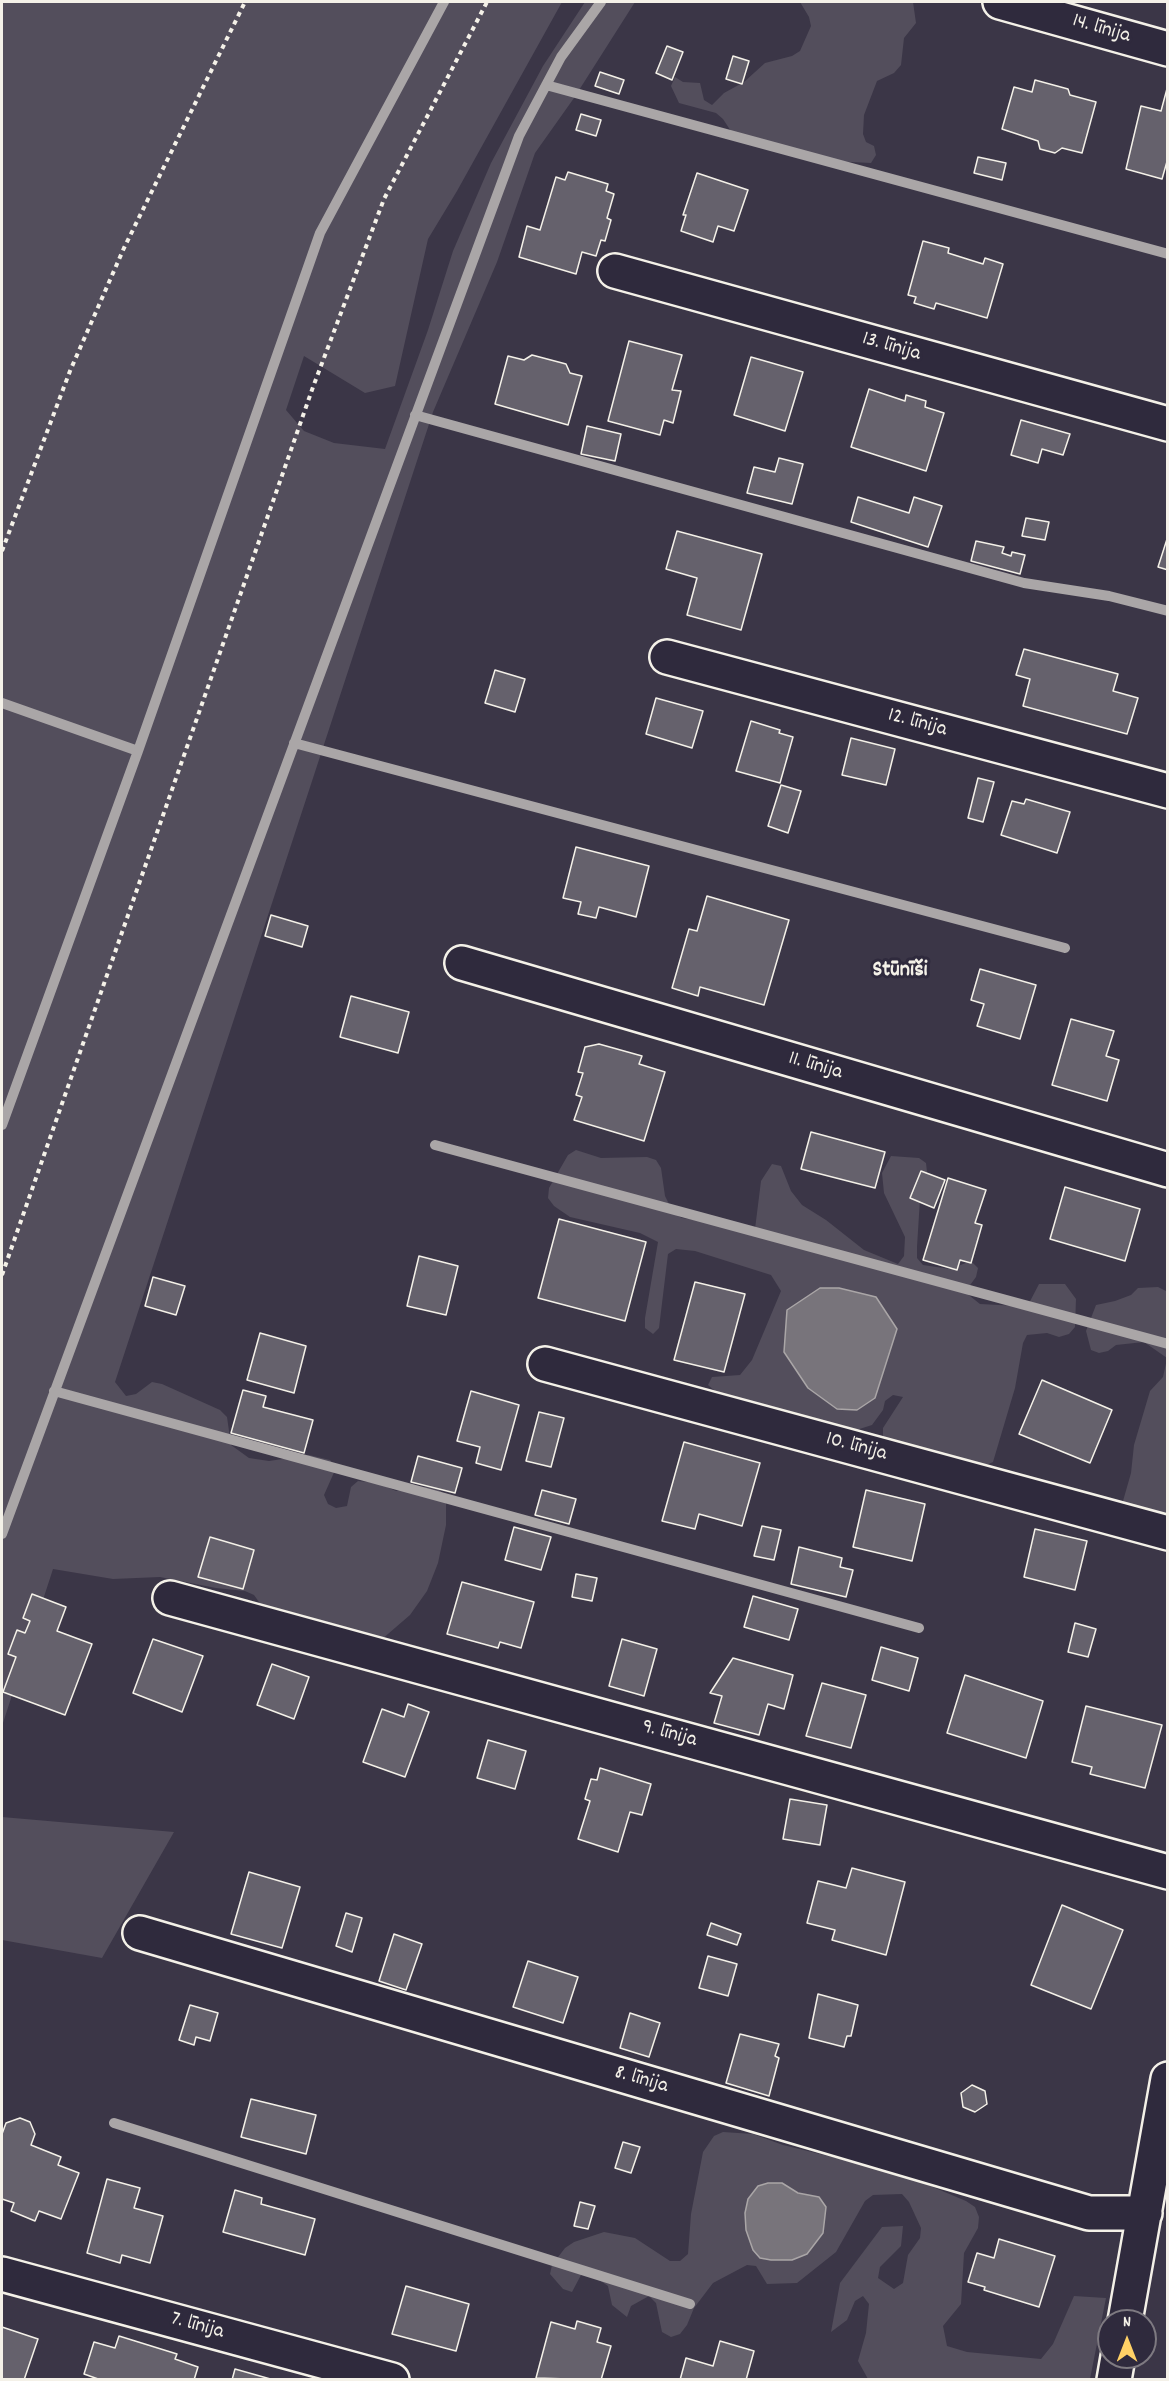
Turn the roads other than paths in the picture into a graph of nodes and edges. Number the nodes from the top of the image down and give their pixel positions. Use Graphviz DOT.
graph roads {
  1 [pos="1000,2"];
  2 [pos="1167,49"];
  3 [pos="615,271"];
  4 [pos="1167,424"];
  5 [pos="668,657"];
  6 [pos="1167,791"];
  7 [pos="462,963"];
  8 [pos="1167,1170"];
  9 [pos="545,1364"];
  10 [pos="1167,1533"];
  11 [pos="170,1598"];
  12 [pos="1167,1872"];
  13 [pos="140,1933"];
  14 [pos="1167,2079"];
  15 [pos="1145,2213"];
  16 [pos="2,2274"];
  17 [pos="1127,2309"];
  18 [pos="392,2379"];
  1 -- 2 [label="street, 14. līnija"];
  3 -- 4 [label="street, 13. līnija"];
  5 -- 6 [label="street, 12. līnija"];
  7 -- 8 [label="street, 11. līnija"];
  9 -- 10 [label="street, 10. līnija"];
  11 -- 12 [label="street, 9. līnija"];
  13 -- 15 [label="street, 8. līnija"];
  14 -- 15 [label="street"];
  15 -- 17 [label="street"];
  16 -- 18 [label="street, 7. līnija"];
}
